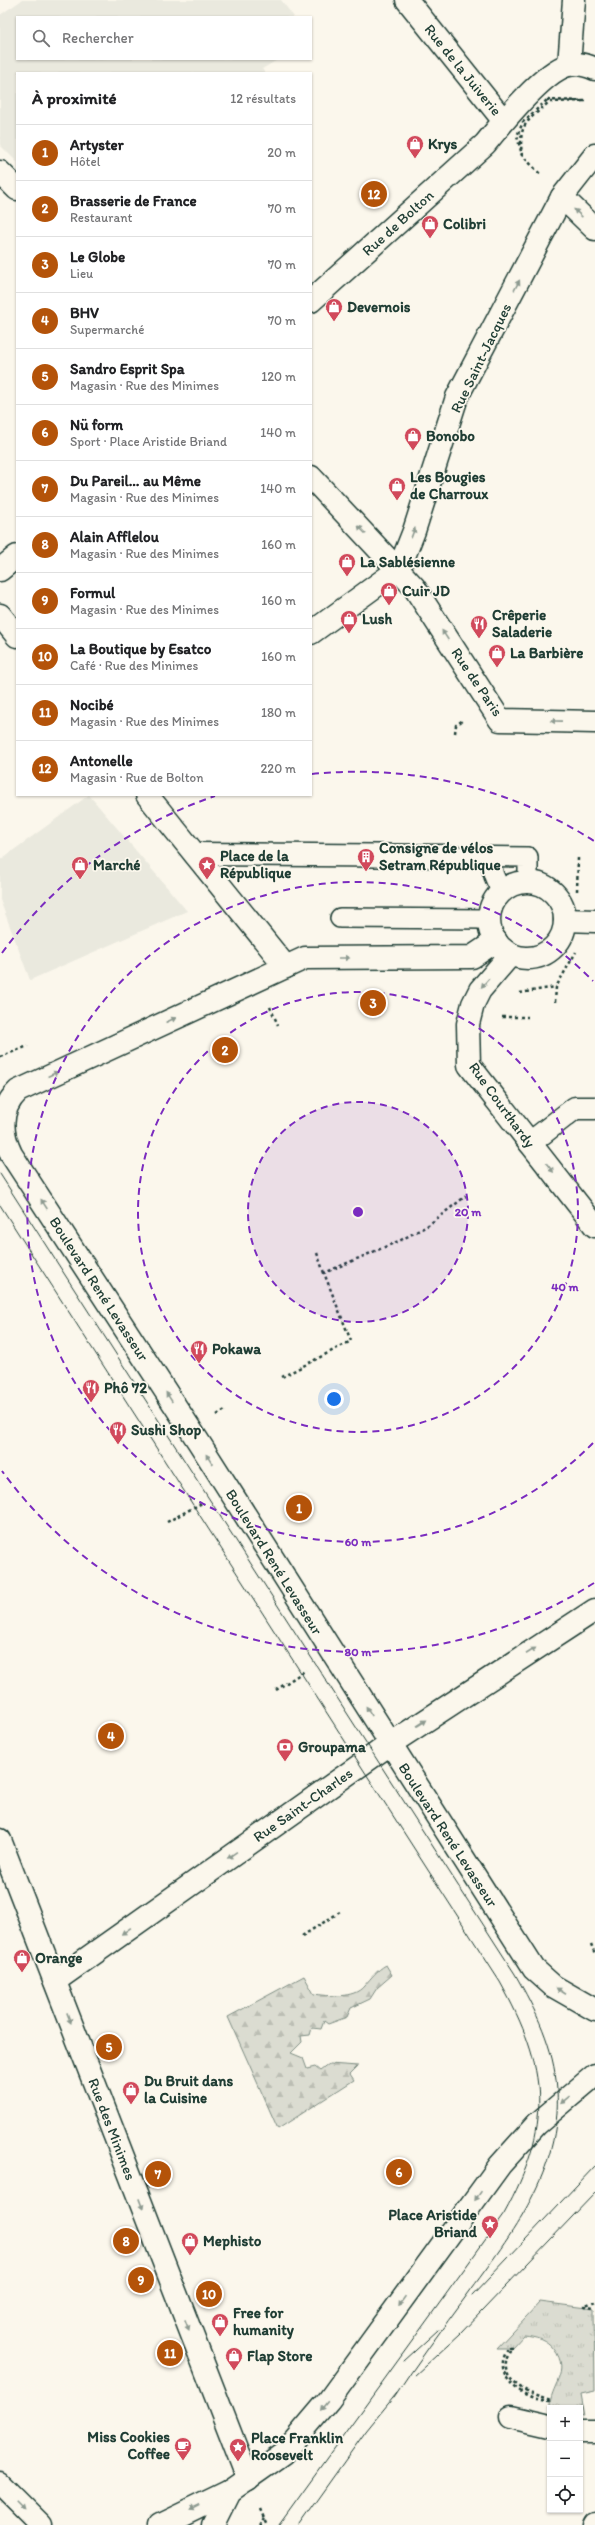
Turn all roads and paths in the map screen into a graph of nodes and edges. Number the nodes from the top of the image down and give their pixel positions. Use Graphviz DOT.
graph roads {
  1 [pos="407,0"];
  2 [pos="574,0"];
  3 [pos="569,65"];
  4 [pos="595,69"];
  5 [pos="503,120"];
  6 [pos="522,155"];
  7 [pos="595,155"];
  8 [pos="530,164"];
  9 [pos="0,172"];
  10 [pos="16,188"];
  11 [pos="562,198"];
  12 [pos="595,229"];
  13 [pos="312,300"];
  14 [pos="312,478"];
  15 [pos="16,557"];
  16 [pos="399,569"];
  17 [pos="0,570"];
  18 [pos="0,615"];
  19 [pos="312,632"];
  20 [pos="16,635"];
  21 [pos="595,722"];
  22 [pos="148,796"];
  23 [pos="195,854"];
  24 [pos="443,856"];
  25 [pos="491,857"];
  26 [pos="528,883"];
  27 [pos="503,891"];
  28 [pos="340,918"];
  29 [pos="489,919"];
  30 [pos="565,920"];
  31 [pos="595,921"];
  32 [pos="504,948"];
  33 [pos="296,963"];
  34 [pos="556,987"];
  35 [pos="518,994"];
  36 [pos="495,1016"];
  37 [pos="528,1017"];
  38 [pos="28,1046"];
  39 [pos="0,1057"];
  40 [pos="9,1095"];
  41 [pos="595,1108"];
  42 [pos="530,1143"];
  43 [pos="466,1196"];
  44 [pos="595,1226"];
  45 [pos="317,1253"];
  46 [pos="324,1273"];
  47 [pos="282,1377"];
  48 [pos="227,1489"];
  49 [pos="168,1522"];
  50 [pos="595,1610"];
  51 [pos="332,1653"];
  52 [pos="276,1690"];
  53 [pos="390,1744"];
  54 [pos="0,1840"];
  55 [pos="340,1912"];
  56 [pos="302,1936"];
  57 [pos="595,1946"];
  58 [pos="595,1954"];
  59 [pos="55,1981"];
  60 [pos="595,2010"];
  61 [pos="595,2075"];
  62 [pos="595,2302"];
  63 [pos="595,2308"];
  64 [pos="507,2353"];
  65 [pos="510,2381"];
  66 [pos="511,2417"];
  67 [pos="547,2425"];
  68 [pos="583,2432"];
  69 [pos="595,2432"];
  70 [pos="248,2479"];
  71 [pos="0,2484"];
  72 [pos="230,2491"];
  73 [pos="260,2509"];
  74 [pos="264,2518"];
  75 [pos="41,2525"];
  76 [pos="160,2525"];
  77 [pos="213,2525"];
  78 [pos="259,2525"];
  79 [pos="267,2525"];
  1 -- 5 [label="street, Rue de la Juiverie"];
  2 -- 3 [label="street"];
  3 -- 4 [label="street"];
  3 -- 5 [label="street, Rue de Bolton"];
  5 -- 13 [label="street, Rue de Bolton"];
  6 -- 8 [label="path"];
  7 -- 11 [label="street, Rue Saint-Jacques"];
  9 -- 10 [label="street"];
  12 -- 11 [label="street, one-way"];
  16 -- 11 [label="street, Rue Saint-Jacques, one-way"];
  16 -- 14 [label="street, one-way"];
  15 -- 17 [label="street"];
  16 -- 19 [label="street"];
  21 -- 16 [label="street, Rue de Paris, one-way"];
  18 -- 20 [label="street"];
  22 -- 23 [label="street"];
  23 -- 24 [label="street"];
  23 -- 33 [label="street"];
  24 -- 25 [label="lane"];
  25 -- 26 [label="lane"];
  25 -- 27 [label="lane"];
  26 -- 27 [label="street"];
  26 -- 30 [label="street"];
  27 -- 29 [label="street"];
  28 -- 29 [label="lane"];
  29 -- 32 [label="street"];
  30 -- 31 [label="street"];
  30 -- 32 [label="street"];
  33 -- 32 [label="street, one-way"];
  32 -- 42 [label="street, Rue Courthardy, one-way"];
  40 -- 33 [label="street, one-way"];
  34 -- 35 [label="path"];
  36 -- 37 [label="path"];
  38 -- 39 [label="path"];
  48 -- 40 [label="street, Boulevard René Levasseur, one-way"];
  41 -- 42 [label="street"];
  42 -- 44 [label="street, Rue Courthardy, one-way"];
  43 -- 46 [label="path"];
  45 -- 46 [label="path"];
  46 -- 47 [label="path"];
  48 -- 49 [label="path"];
  48 -- 51 [label="street, Boulevard René Levasseur"];
  53 -- 50 [label="street, Rue Saint-Charles, one-way"];
  51 -- 52 [label="path"];
  53 -- 51 [label="street, Boulevard René Levasseur, one-way"];
  53 -- 59 [label="street, Rue Saint-Charles, one-way"];
  60 -- 53 [label="street, Boulevard René Levasseur, one-way"];
  54 -- 59 [label="street, Rue des Minimes"];
  55 -- 56 [label="path"];
  57 -- 58 [label="path"];
  59 -- 70 [label="street, Rue des Minimes, one-way"];
  61 -- 70 [label="street, one-way"];
  62 -- 63 [label="path"];
  64 -- 65 [label="path"];
  65 -- 65 [label="path"];
  66 -- 67 [label="street"];
  68 -- 69 [label="street"];
  70 -- 72 [label="street"];
  71 -- 75 [label="street, one-way"];
  72 -- 76 [label="street, one-way"];
  72 -- 77 [label="street"];
  73 -- 74 [label="path"];
  74 -- 78 [label="path"];
  74 -- 79 [label="path"];
}
